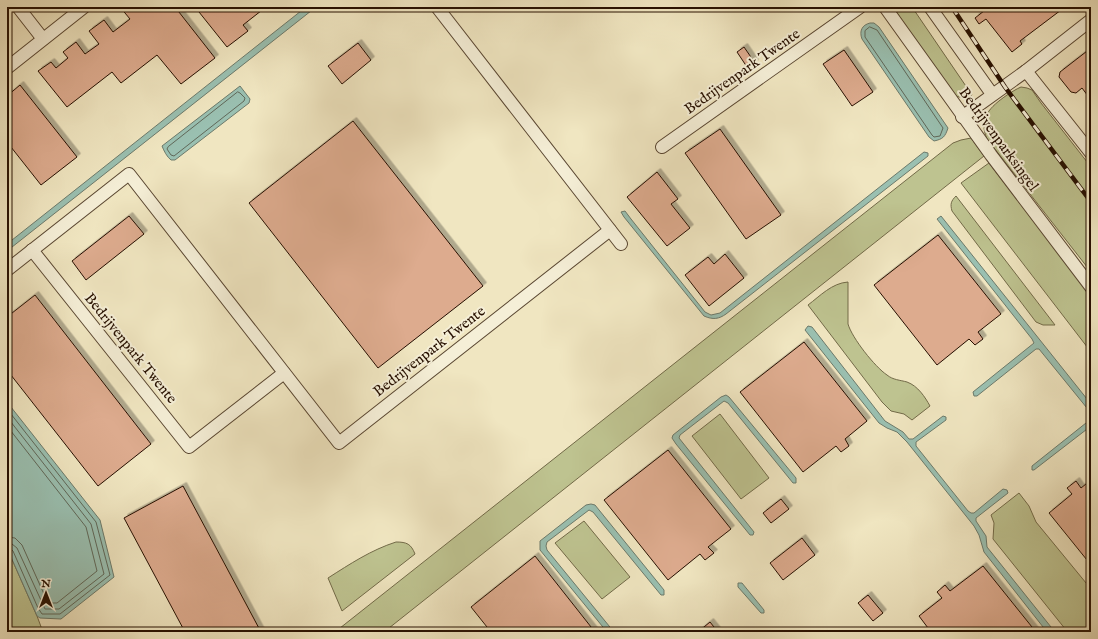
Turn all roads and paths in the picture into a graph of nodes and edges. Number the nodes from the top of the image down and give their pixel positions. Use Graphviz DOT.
graph roads {
  1 [pos="18,7"];
  2 [pos="84,7"];
  3 [pos="437,7"];
  4 [pos="860,7"];
  5 [pos="885,7"];
  6 [pos="930,7"];
  7 [pos="1091,20"];
  8 [pos="44,39"];
  9 [pos="7,68"];
  10 [pos="1026,71"];
  11 [pos="992,94"];
  12 [pos="962,116"];
  13 [pos="662,147"];
  14 [pos="1091,153"];
  15 [pos="610,230"];
  16 [pos="621,244"];
  17 [pos="32,250"];
  18 [pos="7,270"];
  19 [pos="1091,287"];
  20 [pos="284,373"];
  1 -- 8 [label="street"];
  2 -- 8 [label="street"];
  3 -- 15 [label="street"];
  4 -- 13 [label="street, Bedrijvenpark Twente"];
  5 -- 12 [label="street, Bedrijvenparksingel"];
  6 -- 11 [label="street"];
  7 -- 10 [label="street"];
  8 -- 9 [label="street"];
  10 -- 11 [label="street"];
  10 -- 14 [label="street"];
  11 -- 12 [label="street"];
  12 -- 19 [label="street, Bedrijvenparksingel"];
  15 -- 16 [label="street"];
  15 -- 20 [label="street, Bedrijvenpark Twente"];
  17 -- 18 [label="street, Bedrijvenpark Twente"];
  17 -- 20 [label="street, Bedrijvenpark Twente"];
  17 -- 20 [label="street, Bedrijvenpark Twente"];
}
